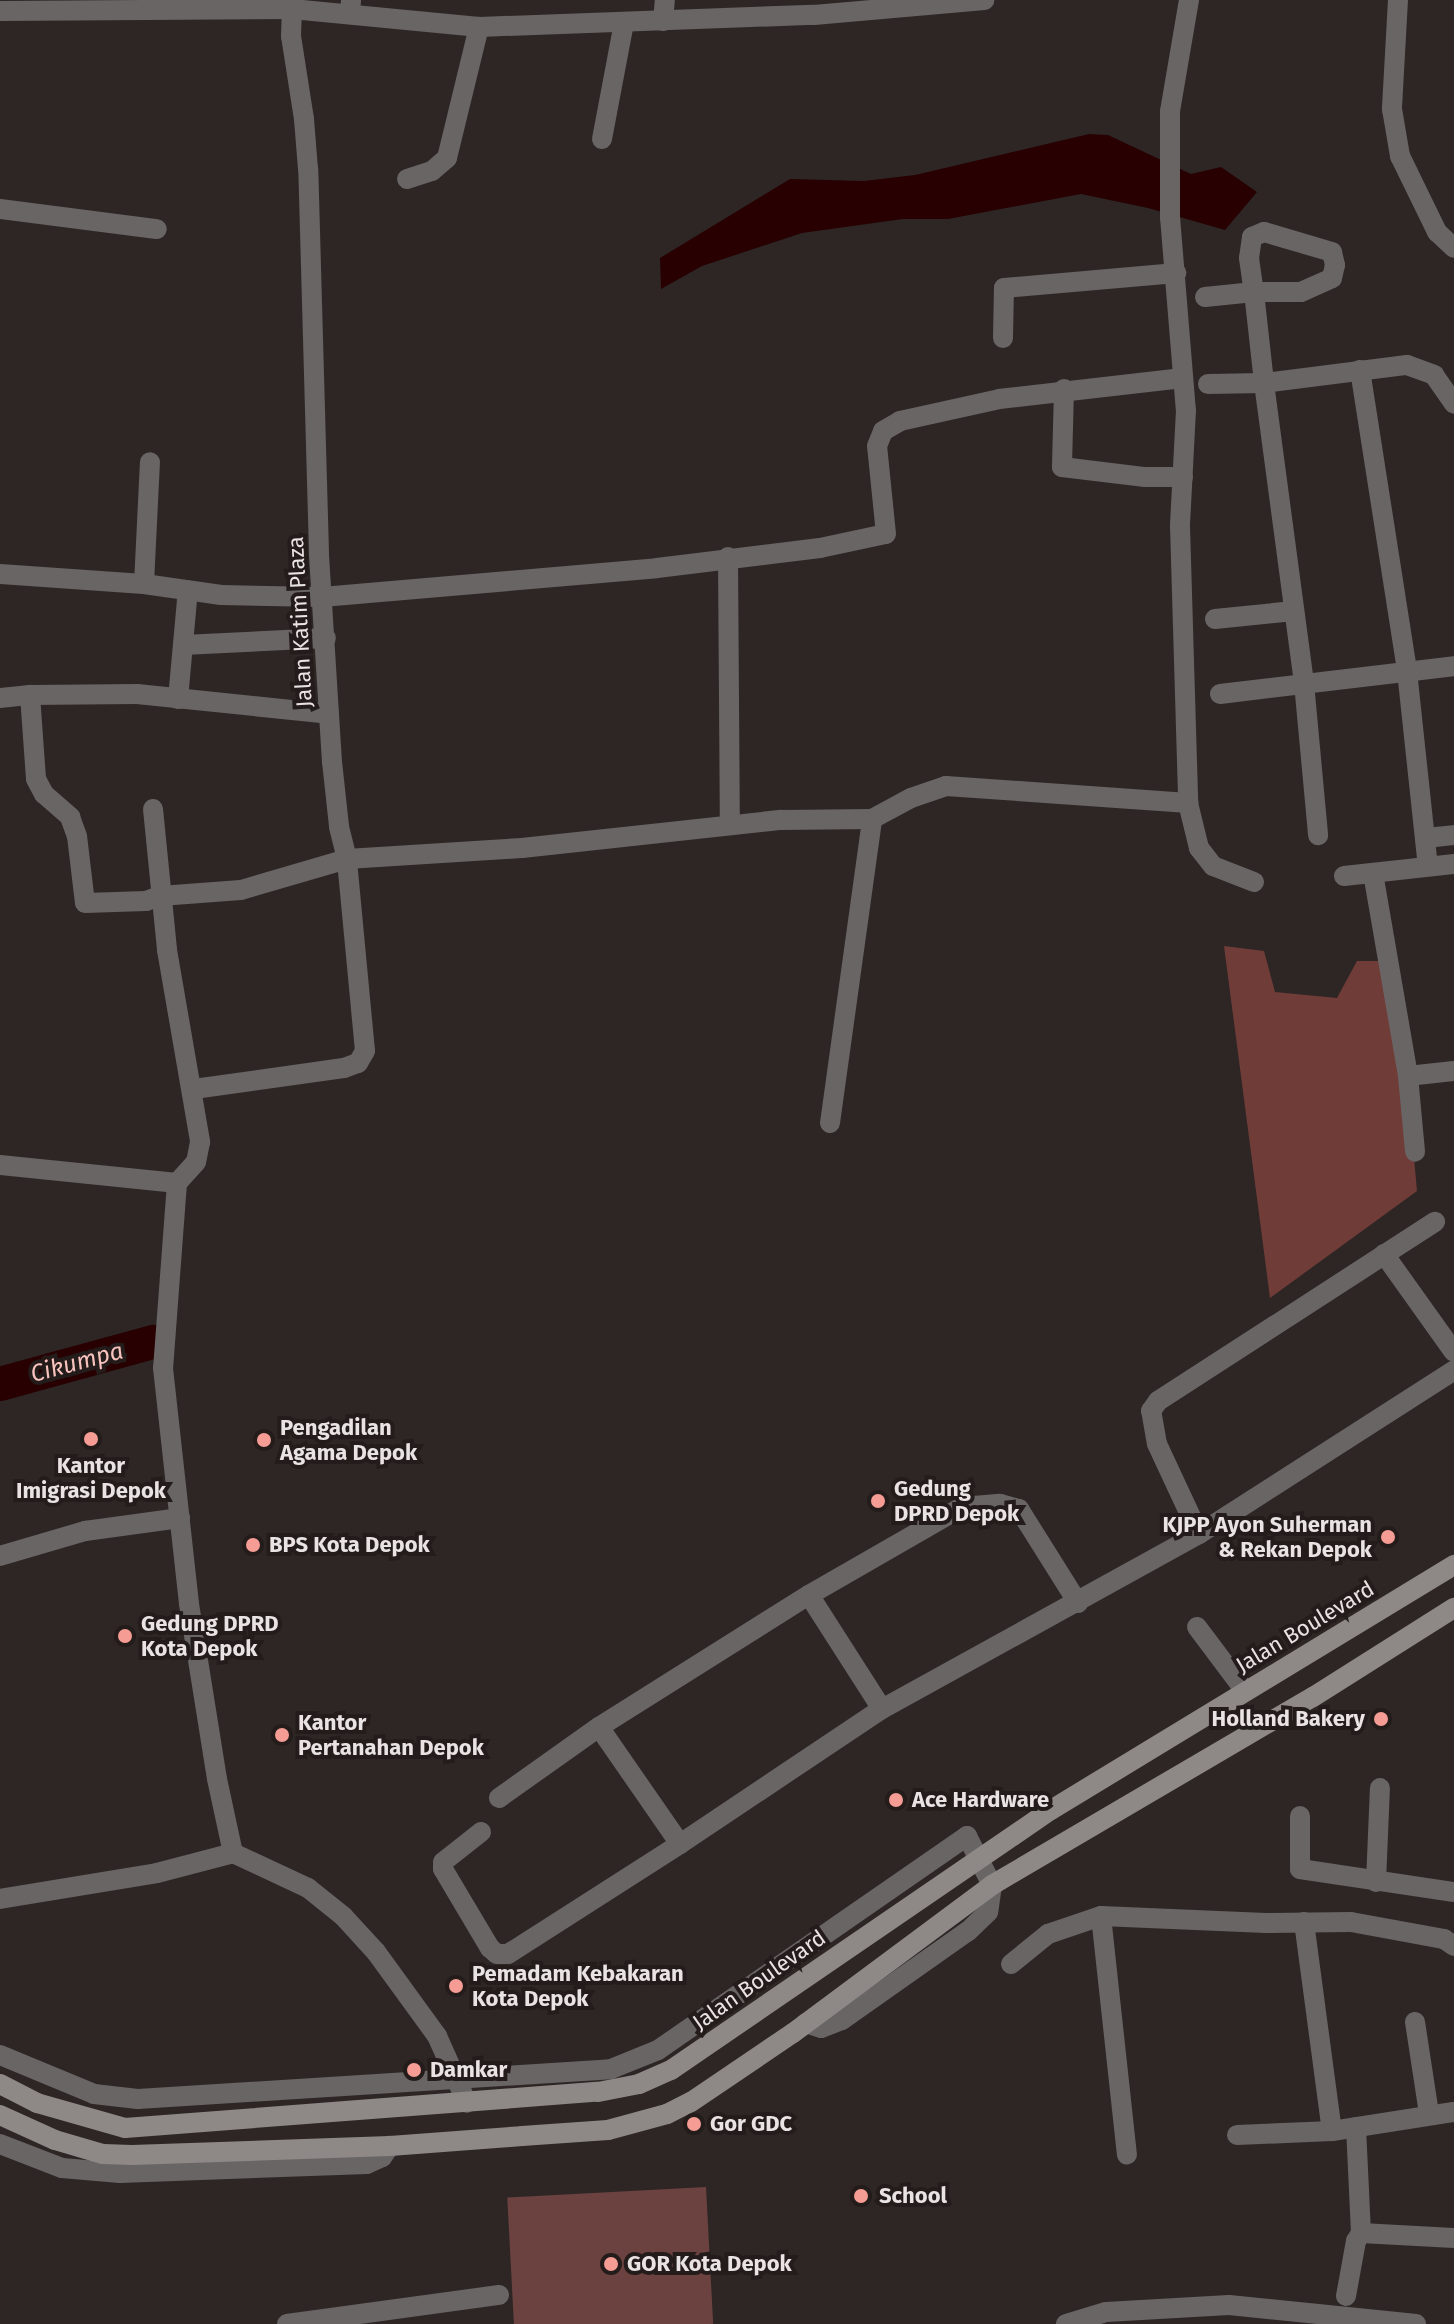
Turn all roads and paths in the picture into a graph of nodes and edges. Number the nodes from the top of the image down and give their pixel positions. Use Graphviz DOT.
graph roads {
  1 [pos="984,0"];
  2 [pos="1189,0"];
  3 [pos="1398,0"];
  4 [pos="85,4"];
  5 [pos="351,6"];
  6 [pos="292,9"];
  7 [pos="664,10"];
  8 [pos="0,11"];
  9 [pos="624,23"];
  10 [pos="479,27"];
  11 [pos="602,139"];
  12 [pos="407,179"];
  13 [pos="0,209"];
  14 [pos="157,229"];
  15 [pos="1454,248"];
  16 [pos="1176,273"];
  17 [pos="1205,297"];
  18 [pos="1003,338"];
  19 [pos="1360,370"];
  20 [pos="1183,378"];
  21 [pos="1264,383"];
  22 [pos="1208,384"];
  23 [pos="1064,389"];
  24 [pos="1454,404"];
  25 [pos="150,462"];
  26 [pos="1183,477"];
  27 [pos="728,557"];
  28 [pos="0,574"];
  29 [pos="144,584"];
  30 [pos="188,590"];
  31 [pos="322,597"];
  32 [pos="1294,611"];
  33 [pos="1215,619"];
  34 [pos="326,638"];
  35 [pos="183,645"];
  36 [pos="1454,666"];
  37 [pos="1407,671"];
  38 [pos="1304,683"];
  39 [pos="1220,694"];
  40 [pos="30,695"];
  41 [pos="0,698"];
  42 [pos="178,699"];
  43 [pos="329,714"];
  44 [pos="1188,803"];
  45 [pos="153,809"];
  46 [pos="872,819"];
  47 [pos="730,824"];
  48 [pos="1318,835"];
  49 [pos="1454,835"];
  50 [pos="1426,838"];
  51 [pos="347,859"];
  52 [pos="1454,864"];
  53 [pos="1428,866"];
  54 [pos="1373,873"];
  55 [pos="1344,876"];
  56 [pos="1254,882"];
  57 [pos="160,896"];
  58 [pos="1454,1071"];
  59 [pos="1408,1076"];
  60 [pos="194,1089"];
  61 [pos="830,1123"];
  62 [pos="1415,1152"];
  63 [pos="0,1165"];
  64 [pos="177,1183"];
  65 [pos="1435,1222"];
  66 [pos="1384,1254"];
  67 [pos="1454,1352"];
  68 [pos="1454,1370"];
  69 [pos="180,1518"];
  70 [pos="1199,1534"];
  71 [pos="0,1556"];
  72 [pos="1454,1565"];
  73 [pos="809,1595"];
  74 [pos="1078,1603"];
  75 [pos="1454,1608"];
  76 [pos="1197,1627"];
  77 [pos="1245,1691"];
  78 [pos="882,1709"];
  79 [pos="599,1727"];
  80 [pos="1380,1788"];
  81 [pos="499,1798"];
  82 [pos="1300,1816"];
  83 [pos="481,1832"];
  84 [pos="680,1844"];
  85 [pos="233,1853"];
  86 [pos="978,1857"];
  87 [pos="1376,1882"];
  88 [pos="992,1885"];
  89 [pos="1454,1892"];
  90 [pos="0,1899"];
  91 [pos="1101,1916"];
  92 [pos="1304,1922"];
  93 [pos="1454,1946"];
  94 [pos="1011,1964"];
  95 [pos="1415,2022"];
  96 [pos="0,2055"];
  97 [pos="455,2078"];
  98 [pos="0,2084"];
  99 [pos="513,2099"];
  100 [pos="467,2103"];
  101 [pos="1454,2112"];
  102 [pos="1429,2114"];
  103 [pos="0,2115"];
  104 [pos="1356,2127"];
  105 [pos="1332,2131"];
  106 [pos="1237,2135"];
  107 [pos="522,2136"];
  108 [pos="0,2144"];
  109 [pos="390,2146"];
  110 [pos="1127,2155"];
  111 [pos="1361,2233"];
  112 [pos="1454,2239"];
  113 [pos="499,2295"];
  114 [pos="1346,2296"];
  115 [pos="287,2324"];
  116 [pos="1066,2324"];
  117 [pos="1416,2324"];
  1 -- 7 [label="street"];
  2 -- 16 [label="street"];
  3 -- 15 [label="street"];
  4 -- 6 [label="street"];
  4 -- 8 [label="street"];
  5 -- 6 [label="street"];
  5 -- 10 [label="street"];
  6 -- 31 [label="street, Jalan Katim Plaza"];
  7 -- 9 [label="street"];
  9 -- 10 [label="street"];
  9 -- 11 [label="street"];
  10 -- 12 [label="street"];
  13 -- 14 [label="street"];
  16 -- 18 [label="street"];
  16 -- 20 [label="street"];
  17 -- 21 [label="street"];
  19 -- 21 [label="street"];
  19 -- 24 [label="street"];
  19 -- 37 [label="street"];
  20 -- 23 [label="street"];
  20 -- 26 [label="street"];
  21 -- 22 [label="street"];
  21 -- 32 [label="street"];
  23 -- 26 [label="street"];
  23 -- 27 [label="street"];
  25 -- 29 [label="street"];
  26 -- 44 [label="street"];
  27 -- 31 [label="street"];
  27 -- 47 [label="street"];
  28 -- 29 [label="street"];
  29 -- 30 [label="street"];
  30 -- 31 [label="street"];
  30 -- 35 [label="street"];
  31 -- 34 [label="street, Jalan Katim Plaza"];
  32 -- 33 [label="street"];
  32 -- 38 [label="street"];
  34 -- 35 [label="street"];
  34 -- 43 [label="street, Jalan Katim Plaza"];
  35 -- 42 [label="street"];
  36 -- 37 [label="street"];
  37 -- 38 [label="street"];
  37 -- 50 [label="street"];
  38 -- 39 [label="street"];
  38 -- 48 [label="street"];
  40 -- 41 [label="street"];
  40 -- 42 [label="street"];
  40 -- 57 [label="street"];
  42 -- 43 [label="street"];
  43 -- 51 [label="street, Jalan Katim Plaza"];
  44 -- 46 [label="street"];
  44 -- 56 [label="street"];
  45 -- 57 [label="street"];
  46 -- 47 [label="street"];
  46 -- 61 [label="street"];
  47 -- 51 [label="street"];
  49 -- 50 [label="street"];
  50 -- 53 [label="street"];
  51 -- 57 [label="street"];
  51 -- 60 [label="street, Jalan Katim Plaza"];
  52 -- 53 [label="street"];
  53 -- 54 [label="street"];
  54 -- 55 [label="street"];
  54 -- 59 [label="street"];
  57 -- 60 [label="street"];
  58 -- 59 [label="street"];
  59 -- 62 [label="street"];
  60 -- 64 [label="street"];
  63 -- 64 [label="street"];
  64 -- 69 [label="street"];
  65 -- 66 [label="street"];
  66 -- 67 [label="street"];
  66 -- 70 [label="street"];
  68 -- 70 [label="street"];
  69 -- 71 [label="street"];
  69 -- 85 [label="street"];
  70 -- 74 [label="street"];
  72 -- 77 [label="main road, Jalan Boulevard"];
  73 -- 74 [label="street"];
  73 -- 78 [label="street"];
  73 -- 79 [label="street"];
  74 -- 78 [label="street"];
  75 -- 88 [label="main road"];
  76 -- 77 [label="street"];
  77 -- 86 [label="main road, Jalan Boulevard"];
  78 -- 84 [label="street"];
  79 -- 81 [label="street"];
  79 -- 84 [label="street"];
  80 -- 87 [label="street"];
  82 -- 87 [label="street"];
  83 -- 84 [label="street"];
  85 -- 90 [label="street"];
  85 -- 97 [label="street"];
  86 -- 88 [label="street"];
  86 -- 97 [label="street"];
  86 -- 99 [label="main road, Jalan Boulevard"];
  87 -- 89 [label="street"];
  88 -- 107 [label="main road"];
  91 -- 92 [label="street"];
  91 -- 94 [label="street"];
  91 -- 110 [label="street"];
  92 -- 93 [label="street"];
  92 -- 105 [label="street"];
  95 -- 102 [label="street"];
  96 -- 97 [label="street"];
  97 -- 100 [label="street"];
  98 -- 100 [label="main road, Jalan Boulevard"];
  99 -- 100 [label="main road, Jalan Boulevard"];
  99 -- 107 [label="main road"];
  101 -- 102 [label="street"];
  102 -- 104 [label="street"];
  103 -- 109 [label="main road"];
  104 -- 105 [label="street"];
  104 -- 111 [label="street"];
  105 -- 106 [label="street"];
  107 -- 109 [label="main road"];
  108 -- 109 [label="street"];
  111 -- 112 [label="street"];
  111 -- 114 [label="street"];
  113 -- 115 [label="street"];
  116 -- 117 [label="street"];
}
